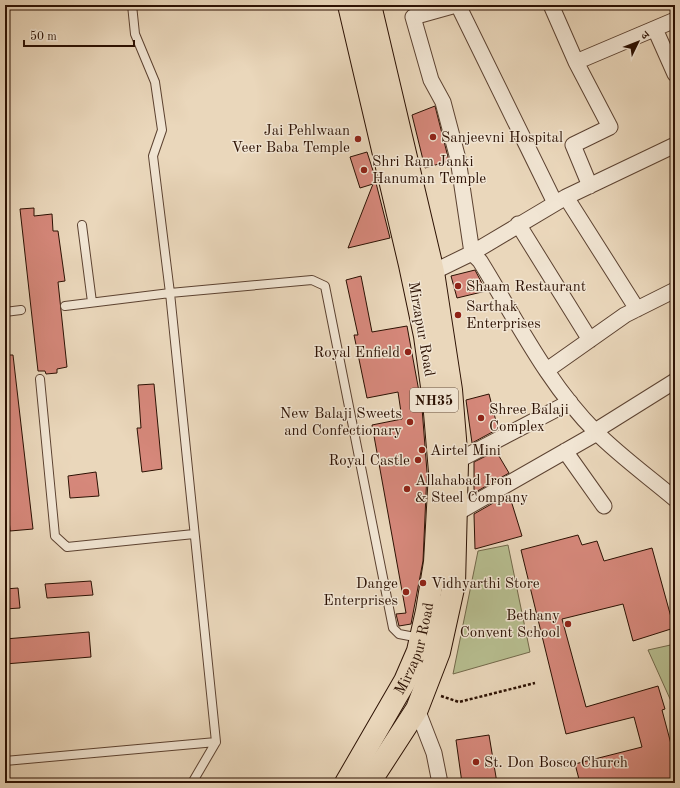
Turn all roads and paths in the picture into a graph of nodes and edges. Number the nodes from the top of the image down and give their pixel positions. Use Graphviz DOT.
graph roads {
  1 [pos="132,5"];
  2 [pos="349,5"];
  3 [pos="370,5"];
  4 [pos="457,5"];
  5 [pos="551,5"];
  6 [pos="675,20"];
  7 [pos="655,29"];
  8 [pos="576,62"];
  9 [pos="675,74"];
  10 [pos="675,145"];
  11 [pos="590,186"];
  12 [pos="560,200"];
  13 [pos="518,224"];
  14 [pos="82,225"];
  15 [pos="472,253"];
  16 [pos="433,272"];
  17 [pos="675,290"];
  18 [pos="170,293"];
  19 [pos="92,302"];
  20 [pos="65,306"];
  21 [pos="637,309"];
  22 [pos="21,310"];
  23 [pos="5,312"];
  24 [pos="590,340"];
  25 [pos="547,370"];
  26 [pos="40,379"];
  27 [pos="675,381"];
  28 [pos="570,402"];
  29 [pos="596,432"];
  30 [pos="565,451"];
  31 [pos="457,460"];
  32 [pos="672,493"];
  33 [pos="604,506"];
  34 [pos="447,519"];
  35 [pos="194,534"];
  36 [pos="421,638"];
  37 [pos="535,683"];
  38 [pos="442,696"];
  39 [pos="417,709"];
  40 [pos="216,742"];
  41 [pos="5,762"];
  42 [pos="192,783"];
  43 [pos="346,783"];
  44 [pos="369,783"];
  45 [pos="440,783"];
  1 -- 18 [label="lane"];
  2 -- 34 [label="highway, Mirzapur Road / NH35"];
  3 -- 16 [label="highway, Mirzapur Road / NH35"];
  4 -- 12 [label="street"];
  4 -- 15 [label="street"];
  5 -- 8 [label="street"];
  6 -- 7 [label="street"];
  7 -- 8 [label="street"];
  7 -- 9 [label="street"];
  8 -- 11 [label="street"];
  10 -- 11 [label="street"];
  11 -- 12 [label="street"];
  12 -- 13 [label="street"];
  12 -- 21 [label="street"];
  13 -- 15 [label="street"];
  13 -- 24 [label="street"];
  14 -- 19 [label="lane"];
  15 -- 16 [label="street"];
  15 -- 25 [label="street"];
  16 -- 31 [label="highway, Mirzapur Road / NH35"];
  17 -- 21 [label="street"];
  18 -- 19 [label="lane"];
  18 -- 35 [label="lane"];
  18 -- 36 [label="lane"];
  19 -- 20 [label="lane"];
  21 -- 24 [label="street"];
  22 -- 23 [label="lane"];
  24 -- 25 [label="street"];
  25 -- 28 [label="street"];
  26 -- 35 [label="lane"];
  27 -- 29 [label="street"];
  28 -- 29 [label="street"];
  28 -- 31 [label="street"];
  29 -- 30 [label="street"];
  29 -- 32 [label="street"];
  30 -- 33 [label="street"];
  30 -- 34 [label="street"];
  31 -- 34 [label="highway, Mirzapur Road / NH35"];
  34 -- 36 [label="highway, Mirzapur Road / NH35"];
  34 -- 39 [label="highway, Mirzapur Road / NH35"];
  35 -- 40 [label="lane"];
  36 -- 43 [label="highway, Mirzapur Road / NH35"];
  37 -- 38 [label="path"];
  39 -- 44 [label="highway, Mirzapur Road / NH35"];
  39 -- 45 [label="street"];
  40 -- 41 [label="lane"];
  40 -- 42 [label="lane"];
}
